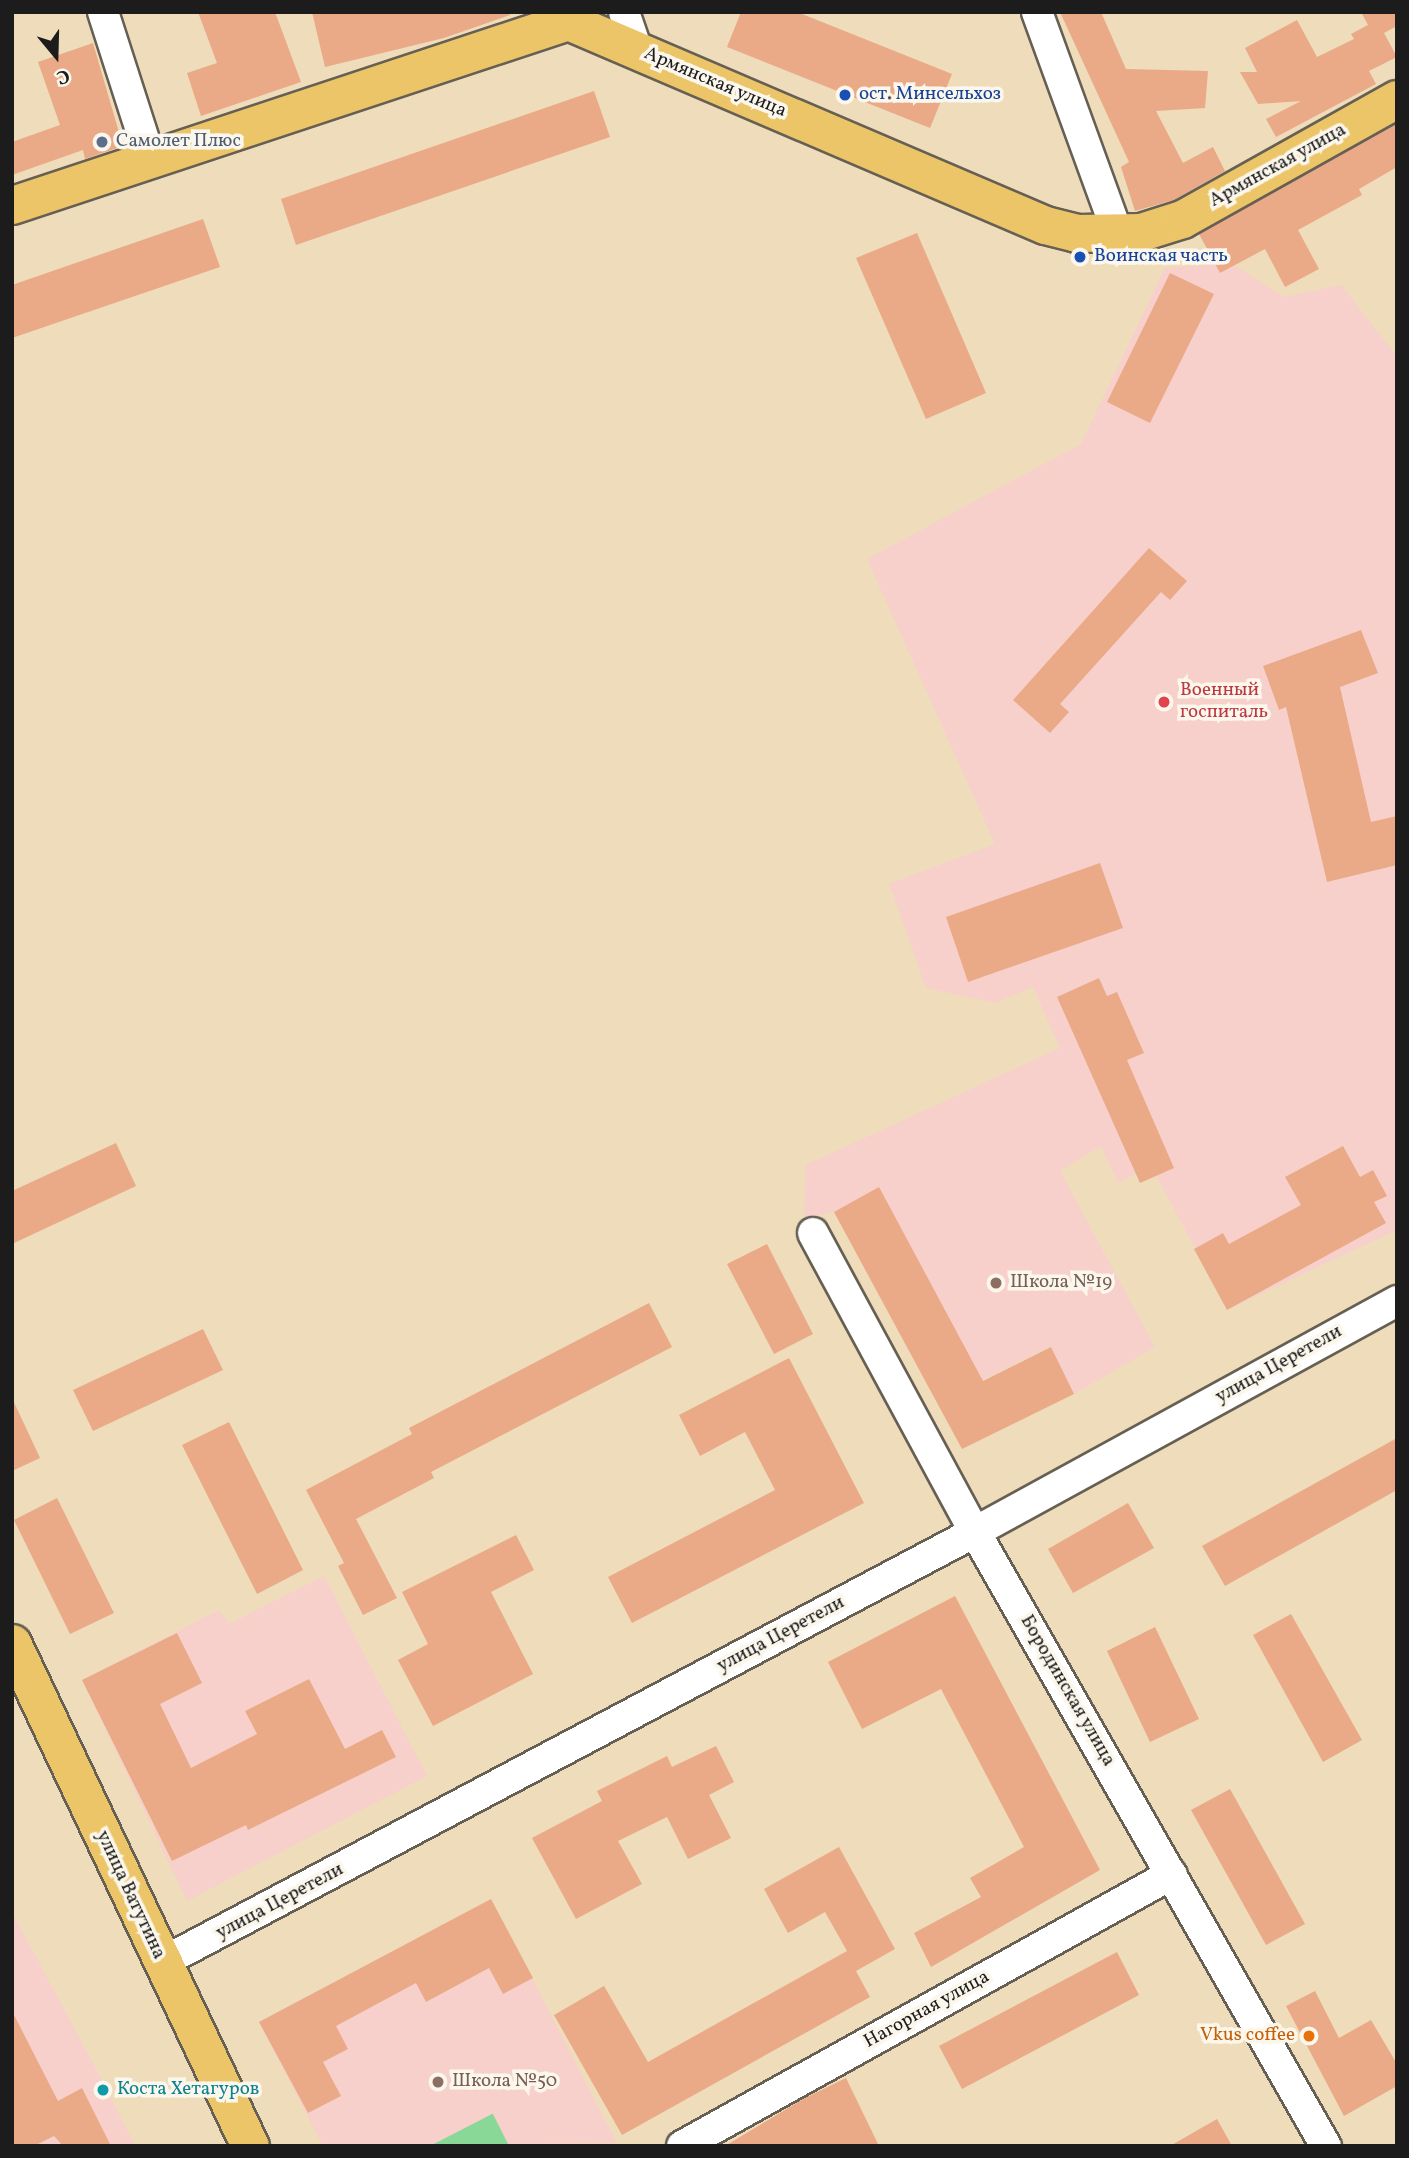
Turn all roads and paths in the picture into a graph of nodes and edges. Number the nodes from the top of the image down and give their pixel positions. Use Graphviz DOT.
graph roads {
  1 [pos="103,12"];
  2 [pos="624,12"];
  3 [pos="1037,12"];
  4 [pos="637,50"];
  5 [pos="1397,99"];
  6 [pos="150,158"];
  7 [pos="12,205"];
  8 [pos="1118,235"];
  9 [pos="813,1233"];
  10 [pos="1397,1301"];
  11 [pos="975,1532"];
  12 [pos="12,1643"];
  13 [pos="1172,1874"];
  14 [pos="161,1963"];
  15 [pos="250,2146"];
  16 [pos="682,2146"];
  17 [pos="1326,2146"];
  1 -- 6 [label="street"];
  2 -- 4 [label="street"];
  3 -- 8 [label="street"];
  4 -- 6 [label="main road, Армянская улица"];
  4 -- 8 [label="main road, Армянская улица"];
  5 -- 8 [label="main road, Армянская улица"];
  6 -- 7 [label="main road, Армянская улица"];
  9 -- 11 [label="street, Бородинская улица"];
  10 -- 11 [label="street, улица Церетели"];
  11 -- 13 [label="street, Бородинская улица"];
  11 -- 14 [label="street, улица Церетели"];
  12 -- 14 [label="main road, улица Ватутина"];
  13 -- 16 [label="street, Нагорная улица"];
  13 -- 17 [label="street, Бородинская улица"];
  14 -- 15 [label="main road, улица Ватутина"];
}
